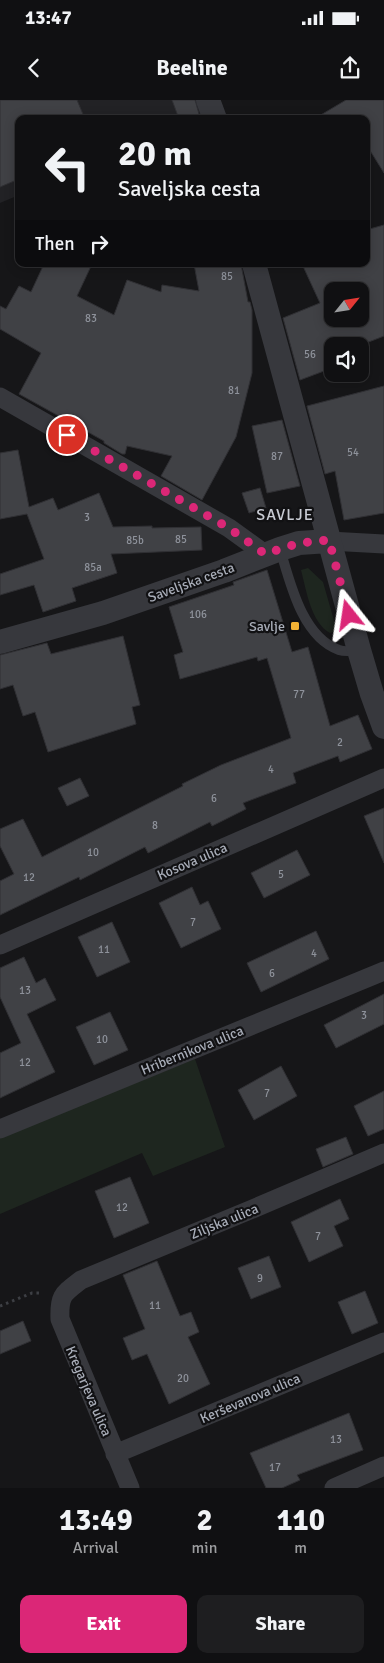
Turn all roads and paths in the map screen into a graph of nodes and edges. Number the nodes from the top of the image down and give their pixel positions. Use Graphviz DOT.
graph roads {
  1 [pos="208,100"];
  2 [pos="214,115"];
  3 [pos="255,267"];
  4 [pos="0,397"];
  5 [pos="329,540"];
  6 [pos="384,544"];
  7 [pos="272,552"];
  8 [pos="0,642"];
  9 [pos="359,650"];
  10 [pos="384,727"];
  11 [pos="384,778"];
  12 [pos="0,944"];
  13 [pos="384,971"];
  14 [pos="0,1129"];
  15 [pos="384,1153"];
  16 [pos="65,1292"];
  17 [pos="0,1306"];
  18 [pos="384,1342"];
  19 [pos="115,1454"];
  20 [pos="384,1466"];
  21 [pos="130,1488"];
  22 [pos="334,1488"];
  1 -- 2 [label="street"];
  3 -- 5 [label="street"];
  4 -- 7 [label="street"];
  5 -- 6 [label="street, Saveljska cesta"];
  5 -- 7 [label="street, Saveljska cesta"];
  5 -- 9 [label="street"];
  7 -- 8 [label="street, Saveljska cesta"];
  7 -- 9 [label="lane"];
  9 -- 10 [label="street"];
  11 -- 12 [label="street, Kosova ulica"];
  13 -- 14 [label="street, Hribernikova ulica"];
  15 -- 16 [label="street, Ziljska ulica"];
  16 -- 17 [label="path"];
  16 -- 19 [label="street, Kregarjeva ulica"];
  18 -- 19 [label="street, Kerševanova ulica"];
  19 -- 21 [label="street, Kregarjeva ulica"];
  20 -- 22 [label="street"];
}
